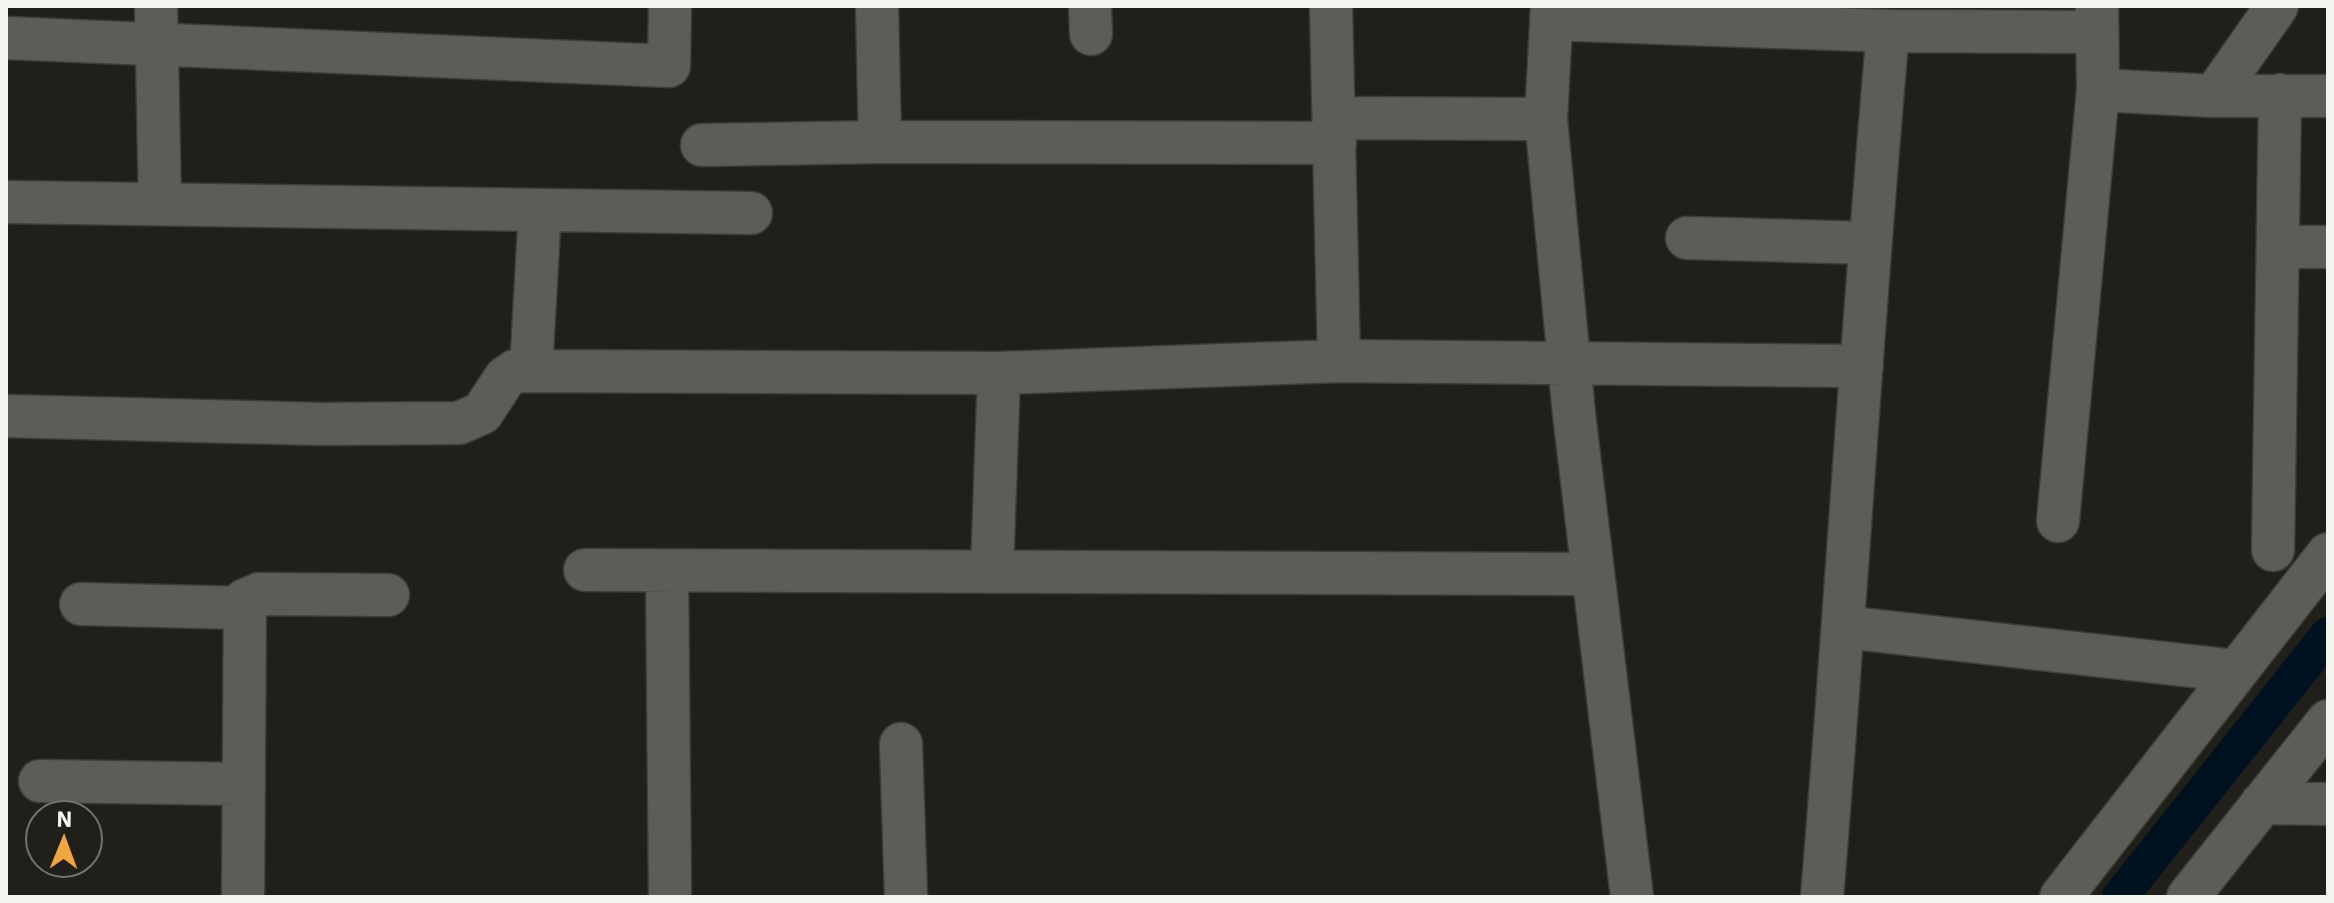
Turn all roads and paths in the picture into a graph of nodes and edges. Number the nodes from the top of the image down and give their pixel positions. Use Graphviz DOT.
graph roads {
  1 [pos="670,6"];
  2 [pos="877,6"];
  3 [pos="1331,6"];
  4 [pos="2277,6"];
  5 [pos="1552,12"];
  6 [pos="1817,17"];
  7 [pos="2097,19"];
  8 [pos="156,25"];
  9 [pos="1888,31"];
  10 [pos="6,38"];
  11 [pos="2098,90"];
  12 [pos="2280,95"];
  13 [pos="2214,96"];
  14 [pos="2328,96"];
  15 [pos="1546,119"];
  16 [pos="1334,131"];
  17 [pos="880,142"];
  18 [pos="702,145"];
  19 [pos="6,202"];
  20 [pos="160,204"];
  21 [pos="540,210"];
  22 [pos="751,213"];
  23 [pos="1687,238"];
  24 [pos="1869,243"];
  25 [pos="2278,247"];
  26 [pos="2328,247"];
  27 [pos="1339,361"];
  28 [pos="1569,362"];
  29 [pos="1862,366"];
  30 [pos="531,370"];
  31 [pos="999,373"];
  32 [pos="6,416"];
  33 [pos="2058,521"];
  34 [pos="2273,550"];
  35 [pos="2328,554"];
  36 [pos="585,570"];
  37 [pos="667,571"];
  38 [pos="992,572"];
  39 [pos="1592,574"];
  40 [pos="388,595"];
  41 [pos="81,604"];
  42 [pos="244,608"];
  43 [pos="1844,627"];
  44 [pos="2236,671"];
  45 [pos="2328,721"];
  46 [pos="901,744"];
  47 [pos="40,781"];
  48 [pos="242,784"];
  49 [pos="2262,803"];
  50 [pos="2328,804"];
  51 [pos="243,897"];
  52 [pos="670,897"];
  53 [pos="906,897"];
  54 [pos="1632,897"];
  55 [pos="1822,897"];
  56 [pos="2061,897"];
  57 [pos="2188,897"];
  1 -- 8 [label="street"];
  2 -- 17 [label="street"];
  3 -- 16 [label="street"];
  4 -- 13 [label="street"];
  5 -- 6 [label="street"];
  5 -- 15 [label="street"];
  6 -- 9 [label="street"];
  7 -- 9 [label="street"];
  7 -- 11 [label="street"];
  8 -- 10 [label="street"];
  8 -- 20 [label="street"];
  9 -- 24 [label="street"];
  11 -- 13 [label="street"];
  11 -- 33 [label="street"];
  12 -- 13 [label="street"];
  12 -- 14 [label="street"];
  12 -- 25 [label="street"];
  15 -- 16 [label="street"];
  15 -- 28 [label="street"];
  16 -- 17 [label="street"];
  16 -- 27 [label="street"];
  17 -- 18 [label="street"];
  19 -- 20 [label="street"];
  20 -- 21 [label="street"];
  21 -- 22 [label="street"];
  21 -- 30 [label="street"];
  23 -- 24 [label="street"];
  24 -- 29 [label="street"];
  25 -- 26 [label="street"];
  25 -- 34 [label="street"];
  27 -- 28 [label="street"];
  27 -- 31 [label="street"];
  28 -- 29 [label="street"];
  28 -- 39 [label="street"];
  29 -- 43 [label="street"];
  30 -- 31 [label="street"];
  30 -- 32 [label="street"];
  31 -- 38 [label="street"];
  35 -- 44 [label="street"];
  36 -- 37 [label="street"];
  37 -- 38 [label="street"];
  37 -- 52 [label="street"];
  38 -- 39 [label="street"];
  39 -- 54 [label="street"];
  40 -- 42 [label="street"];
  41 -- 42 [label="street"];
  42 -- 48 [label="street"];
  43 -- 44 [label="street"];
  43 -- 55 [label="street"];
  44 -- 56 [label="street"];
  45 -- 49 [label="street"];
  46 -- 53 [label="street"];
  47 -- 48 [label="street"];
  48 -- 51 [label="street"];
  49 -- 50 [label="street"];
  49 -- 57 [label="street"];
}
